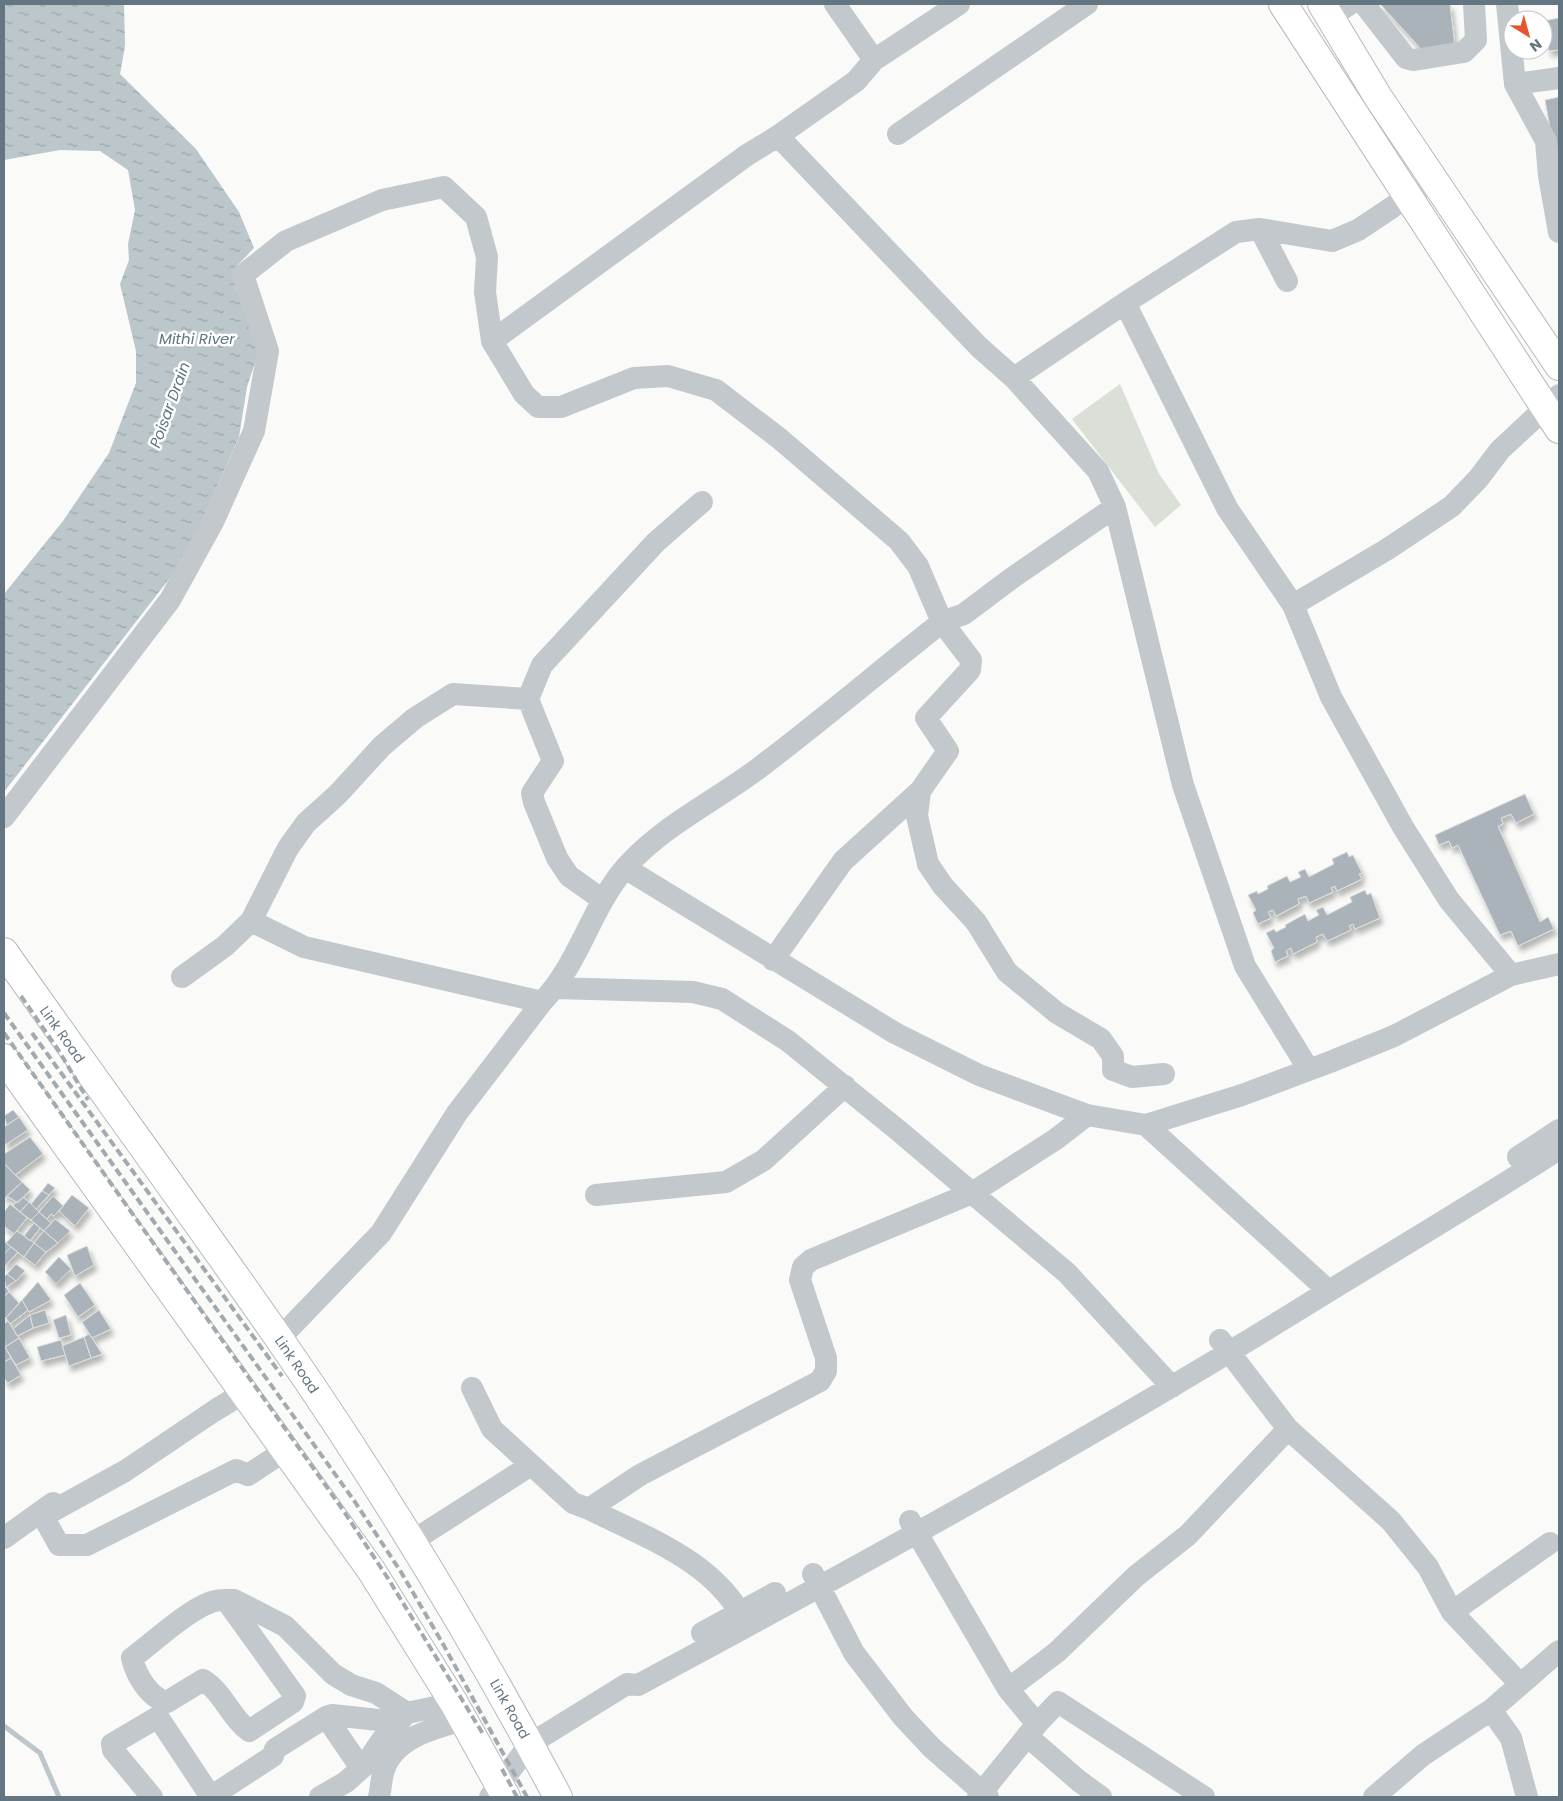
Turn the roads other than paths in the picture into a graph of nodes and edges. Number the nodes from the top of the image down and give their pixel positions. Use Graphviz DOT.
graph roads {
  1 [pos="835,4"];
  2 [pos="960,4"];
  3 [pos="1087,4"];
  4 [pos="1283,4"];
  5 [pos="1364,4"];
  6 [pos="1474,4"];
  7 [pos="1508,4"];
  8 [pos="1334,8"];
  9 [pos="874,60"];
  10 [pos="1559,78"];
  11 [pos="1515,84"];
  12 [pos="898,134"];
  13 [pos="778,136"];
  14 [pos="1433,180"];
  15 [pos="1408,198"];
  16 [pos="1254,230"];
  17 [pos="1559,232"];
  18 [pos="1282,280"];
  19 [pos="1125,303"];
  20 [pos="492,341"];
  21 [pos="1559,366"];
  22 [pos="1014,378"];
  23 [pos="1554,411"];
  24 [pos="702,502"];
  25 [pos="1115,507"];
  26 [pos="1293,605"];
  27 [pos="942,622"];
  28 [pos="528,699"];
  29 [pos="920,791"];
  30 [pos="4,817"];
  31 [pos="625,868"];
  32 [pos="603,900"];
  33 [pos="250,921"];
  34 [pos="4,952"];
  35 [pos="773,960"];
  36 [pos="1559,964"];
  37 [pos="1511,975"];
  38 [pos="182,977"];
  39 [pos="549,995"];
  40 [pos="4,1058"];
  41 [pos="1309,1070"];
  42 [pos="1164,1074"];
  43 [pos="845,1086"];
  44 [pos="1087,1115"];
  45 [pos="1146,1126"];
  46 [pos="1555,1142"];
  47 [pos="972,1193"];
  48 [pos="596,1195"];
  49 [pos="1377,1255"];
  50 [pos="1320,1283"];
  51 [pos="1285,1310"];
  52 [pos="279,1339"];
  53 [pos="1225,1347"];
  54 [pos="1167,1381"];
  55 [pos="241,1386"];
  56 [pos="472,1388"];
  57 [pos="1288,1429"];
  58 [pos="286,1450"];
  59 [pos="531,1465"];
  60 [pos="589,1508"];
  61 [pos="913,1527"];
  62 [pos="4,1538"];
  63 [pos="411,1542"];
  64 [pos="1550,1543"];
  65 [pos="816,1579"];
  66 [pos="226,1600"];
  67 [pos="1452,1612"];
  68 [pos="744,1619"];
  69 [pos="1559,1651"];
  70 [pos="1520,1684"];
  71 [pos="1008,1689"];
  72 [pos="1491,1710"];
  73 [pos="459,1711"];
  74 [pos="326,1717"];
  75 [pos="402,1717"];
  76 [pos="1032,1730"];
  77 [pos="530,1744"];
  78 [pos="361,1768"];
  79 [pos="498,1793"];
  80 [pos="982,1796"];
  81 [pos="152,1797"];
  82 [pos="320,1797"];
  83 [pos="379,1797"];
  84 [pos="558,1797"];
  85 [pos="1101,1797"];
  86 [pos="1204,1797"];
  87 [pos="1374,1797"];
  88 [pos="1527,1797"];
  1 -- 9 [label="street"];
  2 -- 9 [label="street"];
  3 -- 12 [label="street"];
  4 -- 15 [label="main road"];
  5 -- 6 [label="street"];
  7 -- 11 [label="street"];
  8 -- 14 [label="main road"];
  9 -- 13 [label="street"];
  10 -- 11 [label="street"];
  11 -- 17 [label="street"];
  13 -- 20 [label="street"];
  13 -- 22 [label="street"];
  14 -- 15 [label="street"];
  14 -- 21 [label="main road"];
  15 -- 16 [label="street"];
  15 -- 23 [label="main road"];
  16 -- 18 [label="street"];
  16 -- 19 [label="street"];
  19 -- 22 [label="street"];
  19 -- 26 [label="street"];
  20 -- 27 [label="street"];
  20 -- 30 [label="street"];
  22 -- 25 [label="street"];
  23 -- 26 [label="street"];
  24 -- 28 [label="street"];
  25 -- 27 [label="street"];
  25 -- 41 [label="street"];
  26 -- 37 [label="street"];
  27 -- 29 [label="street"];
  27 -- 31 [label="street"];
  28 -- 32 [label="street"];
  28 -- 33 [label="street"];
  29 -- 35 [label="street"];
  29 -- 42 [label="street"];
  31 -- 32 [label="street"];
  31 -- 35 [label="street"];
  32 -- 39 [label="street"];
  33 -- 38 [label="street"];
  33 -- 39 [label="street"];
  34 -- 52 [label="main road, Link Road"];
  35 -- 44 [label="street"];
  36 -- 37 [label="street"];
  37 -- 41 [label="street"];
  39 -- 43 [label="street"];
  39 -- 52 [label="street"];
  40 -- 55 [label="main road"];
  41 -- 45 [label="street"];
  43 -- 47 [label="street"];
  43 -- 48 [label="street"];
  44 -- 45 [label="street"];
  44 -- 47 [label="street"];
  45 -- 50 [label="street"];
  46 -- 49 [label="street"];
  47 -- 54 [label="street"];
  47 -- 60 [label="street"];
  49 -- 50 [label="street"];
  49 -- 51 [label="street"];
  50 -- 51 [label="street"];
  51 -- 53 [label="street"];
  52 -- 63 [label="main road, Link Road"];
  53 -- 54 [label="street"];
  53 -- 57 [label="street"];
  54 -- 61 [label="street"];
  55 -- 58 [label="main road"];
  55 -- 58 [label="street"];
  55 -- 62 [label="street"];
  56 -- 59 [label="street"];
  57 -- 67 [label="street"];
  57 -- 71 [label="street"];
  58 -- 73 [label="main road"];
  59 -- 60 [label="street"];
  59 -- 63 [label="street"];
  60 -- 68 [label="street"];
  61 -- 65 [label="street"];
  61 -- 71 [label="street"];
  63 -- 77 [label="main road, Link Road"];
  64 -- 67 [label="street"];
  65 -- 68 [label="street"];
  65 -- 80 [label="street"];
  66 -- 66 [label="street"];
  66 -- 75 [label="street"];
  67 -- 70 [label="street"];
  68 -- 77 [label="street"];
  69 -- 70 [label="street"];
  70 -- 72 [label="street"];
  71 -- 76 [label="street"];
  72 -- 87 [label="street"];
  72 -- 88 [label="street"];
  73 -- 75 [label="street"];
  73 -- 79 [label="main road"];
  73 -- 83 [label="street"];
  74 -- 75 [label="street"];
  74 -- 78 [label="street"];
  74 -- 81 [label="street"];
  75 -- 78 [label="street"];
  76 -- 80 [label="street"];
  76 -- 85 [label="street"];
  76 -- 86 [label="street"];
  77 -- 79 [label="street"];
  77 -- 84 [label="main road, Link Road"];
  78 -- 82 [label="street"];
}
